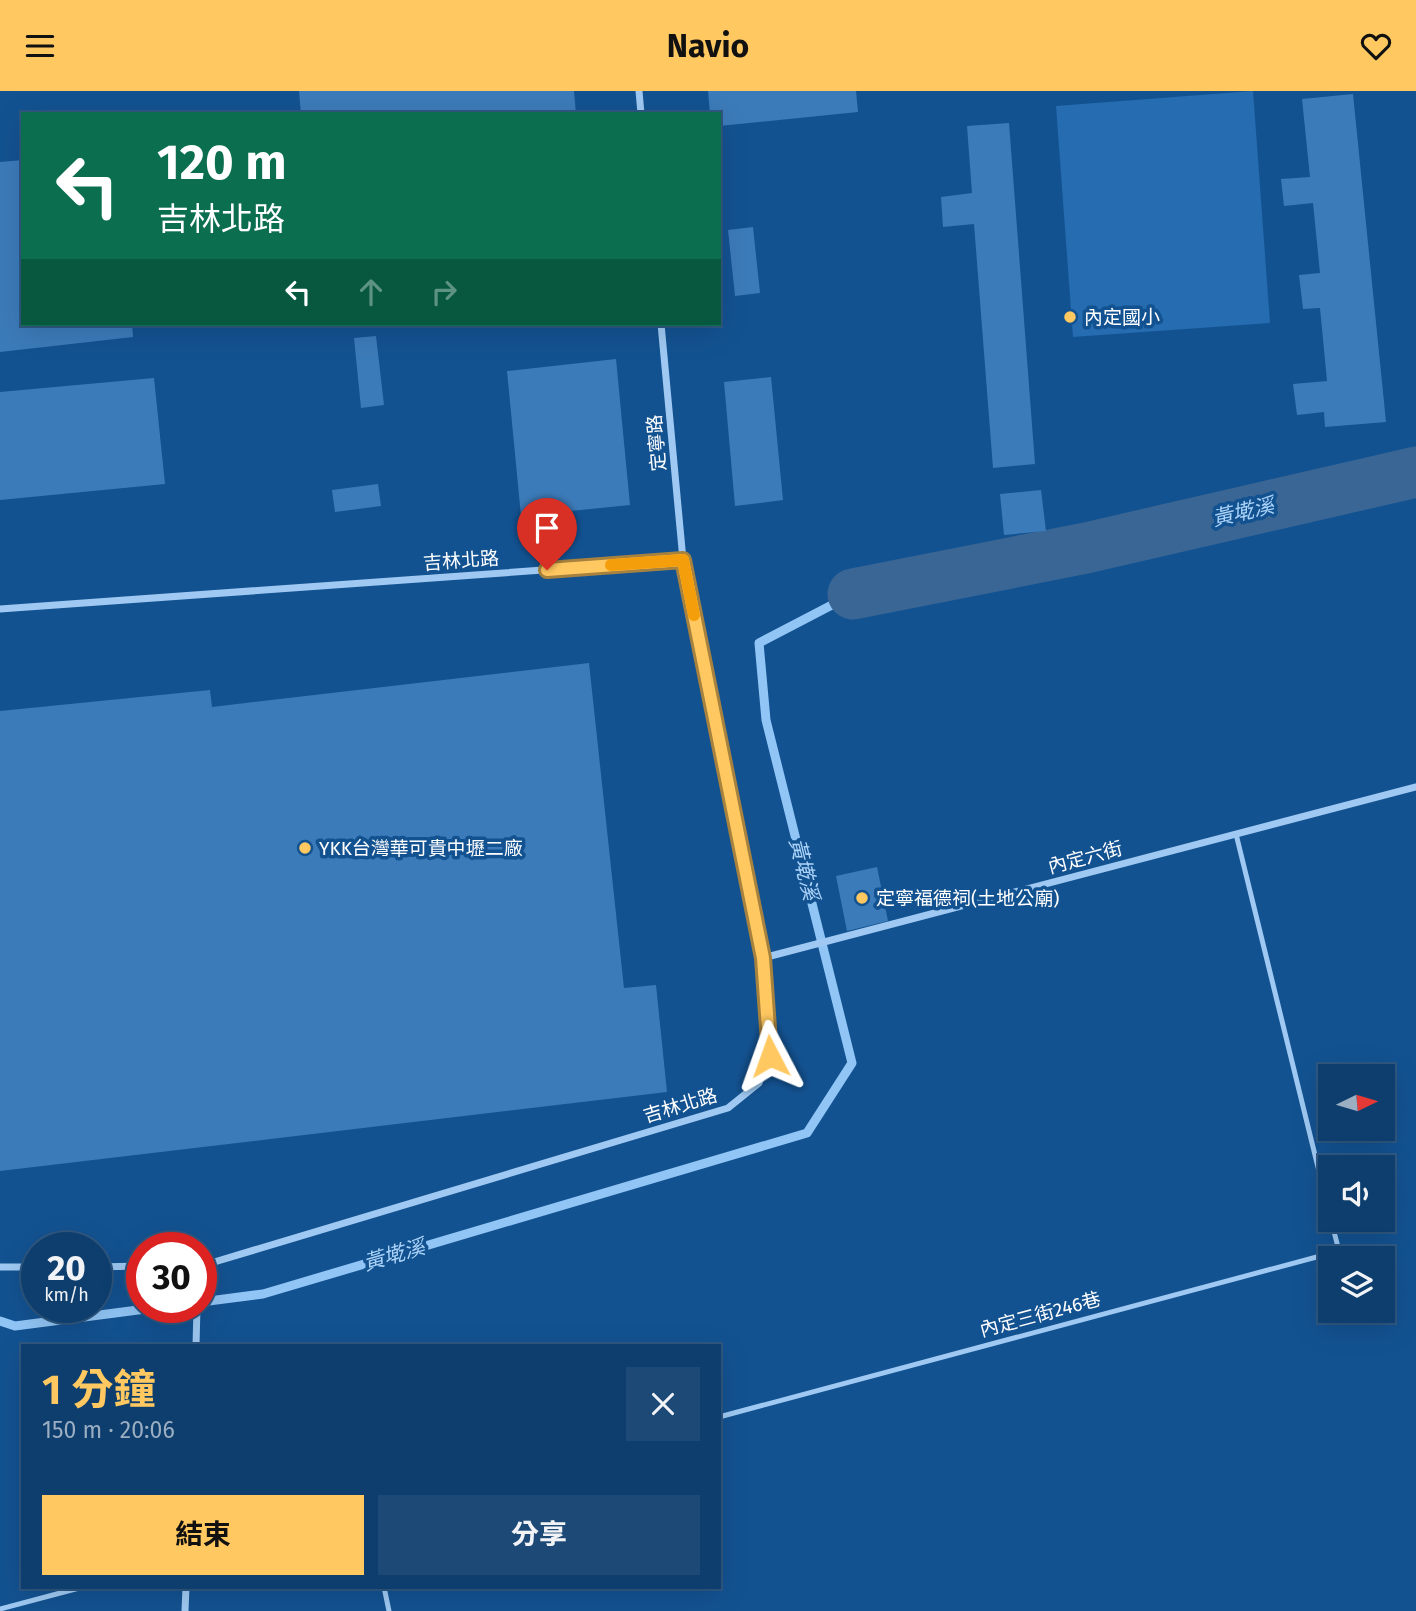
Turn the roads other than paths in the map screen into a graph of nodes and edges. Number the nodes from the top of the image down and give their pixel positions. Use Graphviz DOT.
graph roads {
  1 [pos="639,91"];
  2 [pos="642,112"];
  3 [pos="661,326"];
  4 [pos="683,560"];
  5 [pos="0,609"];
  6 [pos="1416,787"];
  7 [pos="1236,834"];
  8 [pos="763,958"];
  9 [pos="1318,1169"];
  10 [pos="1334,1232"];
  11 [pos="217,1261"];
  12 [pos="0,1267"];
  13 [pos="21,1267"];
  14 [pos="197,1323"];
  15 [pos="196,1344"];
  16 [pos="721,1416"];
  17 [pos="75,1589"];
  18 [pos="186,1589"];
  19 [pos="384,1589"];
  20 [pos="0,1609"];
  21 [pos="186,1611"];
  22 [pos="389,1611"];
  1 -- 2 [label="street"];
  3 -- 4 [label="street, 定寧路"];
  4 -- 5 [label="street, 吉林北路"];
  4 -- 8 [label="street, 吉林北路"];
  6 -- 7 [label="street, 內定六街"];
  7 -- 8 [label="street, 內定六街"];
  7 -- 9 [label="lane, 內定三街246巷"];
  8 -- 11 [label="street, 吉林北路"];
  10 -- 16 [label="lane, 內定三街246巷"];
  12 -- 13 [label="street"];
  14 -- 15 [label="street"];
  17 -- 20 [label="lane"];
  18 -- 21 [label="street"];
  19 -- 22 [label="lane"];
}
